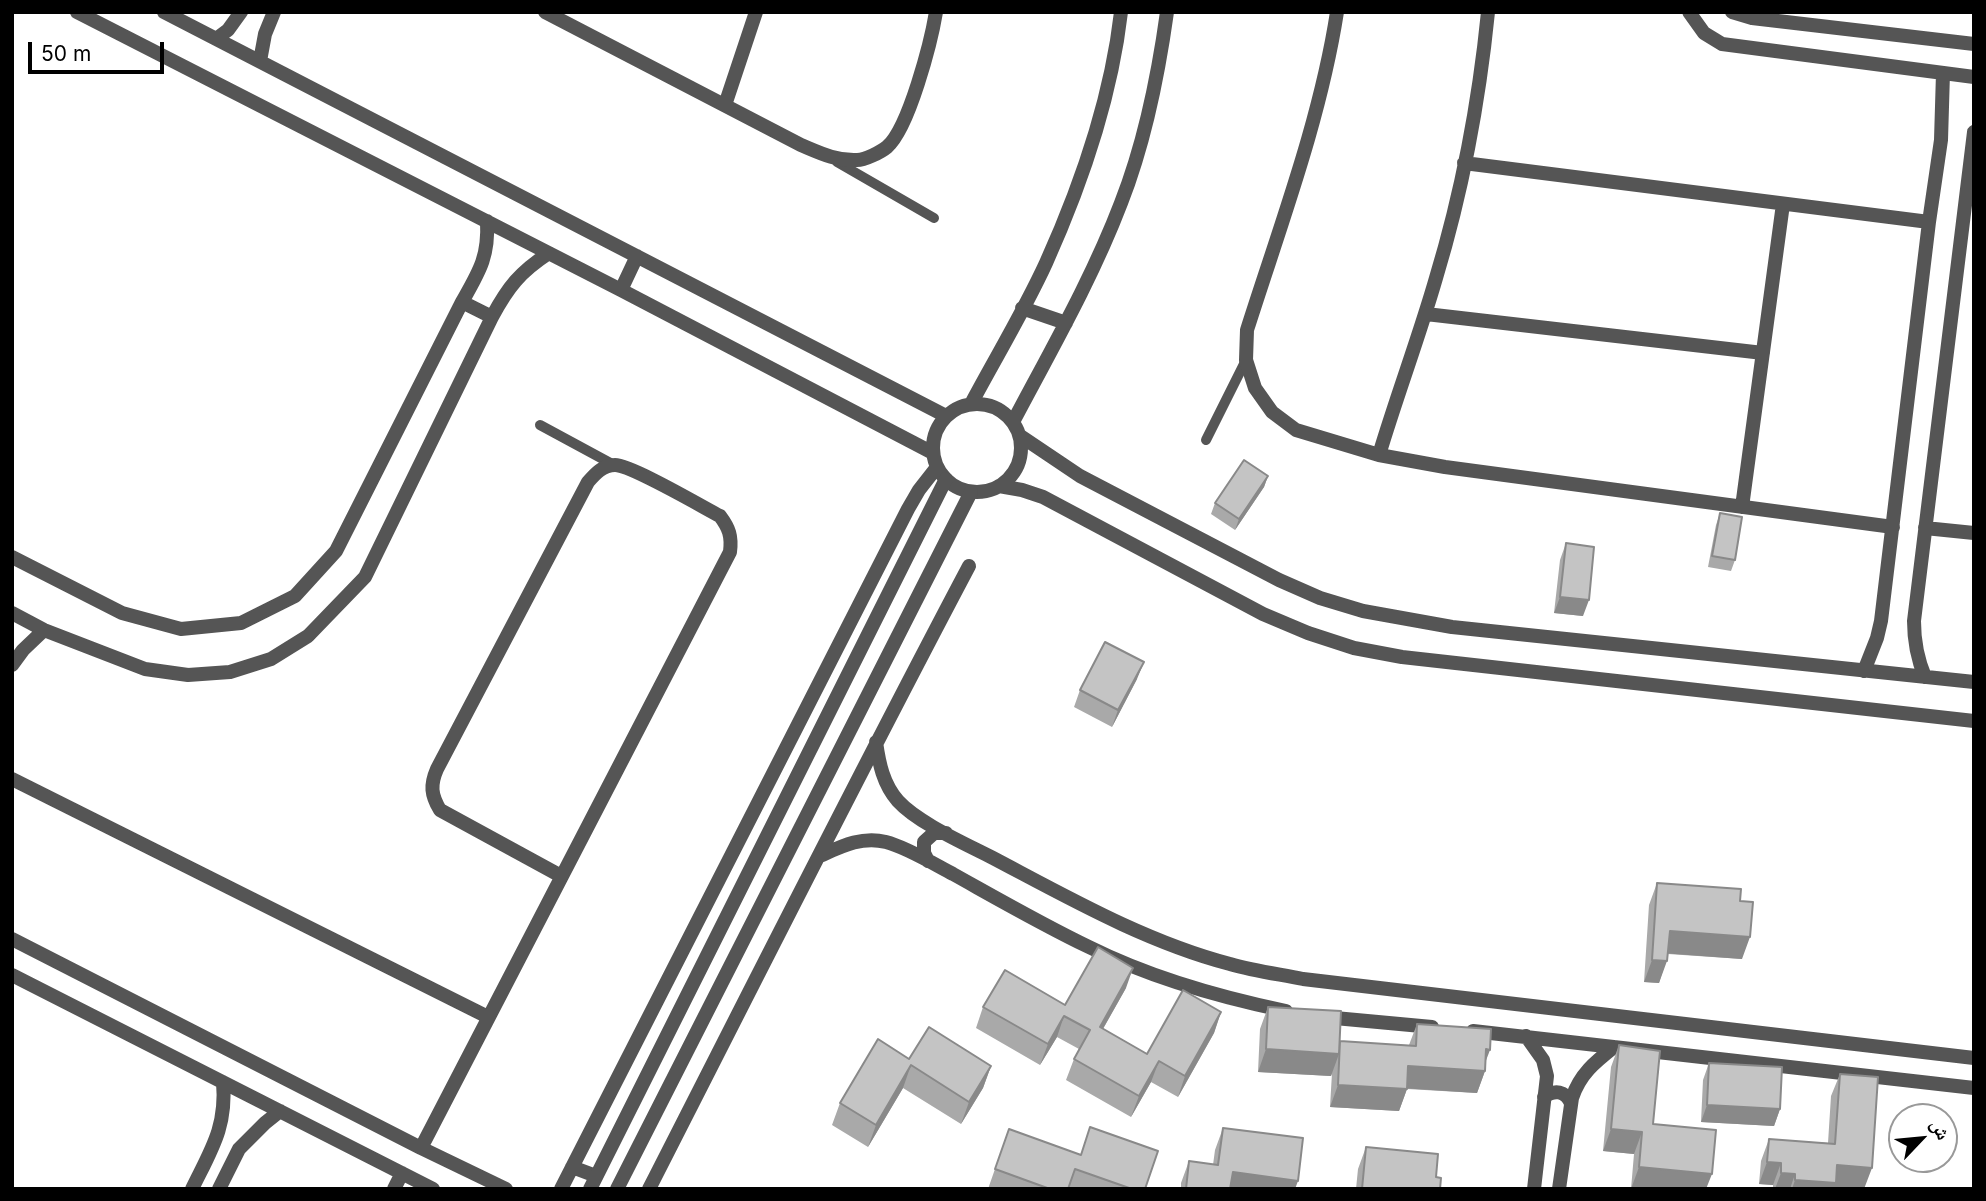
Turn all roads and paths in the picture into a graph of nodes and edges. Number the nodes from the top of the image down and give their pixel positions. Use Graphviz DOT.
graph roads {
  1 [pos="77,12"];
  2 [pos="164,12"];
  3 [pos="240,12"];
  4 [pos="274,12"];
  5 [pos="545,12"];
  6 [pos="757,12"];
  7 [pos="936,12"];
  8 [pos="1121,12"];
  9 [pos="1167,12"];
  10 [pos="1336,12"];
  11 [pos="1488,12"];
  12 [pos="1689,12"];
  13 [pos="1732,12"];
  14 [pos="216,39"];
  15 [pos="1974,44"];
  16 [pos="260,61"];
  17 [pos="1943,73"];
  18 [pos="1974,76"];
  19 [pos="725,105"];
  20 [pos="1974,132"];
  21 [pos="831,158"];
  22 [pos="1464,163"];
  23 [pos="1783,204"];
  24 [pos="934,218"];
  25 [pos="487,221"];
  26 [pos="1929,222"];
  27 [pos="549,253"];
  28 [pos="638,257"];
  29 [pos="621,290"];
  30 [pos="462,302"];
  31 [pos="1022,308"];
  32 [pos="1426,314"];
  33 [pos="492,317"];
  34 [pos="1066,323"];
  35 [pos="1763,353"];
  36 [pos="1246,360"];
  37 [pos="971,404"];
  38 [pos="946,416"];
  39 [pos="540,425"];
  40 [pos="1016,429"];
  41 [pos="1206,440"];
  42 [pos="1379,455"];
  43 [pos="615,465"];
  44 [pos="939,466"];
  45 [pos="999,486"];
  46 [pos="971,492"];
  47 [pos="1742,507"];
  48 [pos="1893,527"];
  49 [pos="1925,528"];
  50 [pos="1974,533"];
  51 [pos="12,557"];
  52 [pos="969,566"];
  53 [pos="12,613"];
  54 [pos="44,630"];
  55 [pos="12,665"];
  56 [pos="1864,671"];
  57 [pos="1925,677"];
  58 [pos="1974,682"];
  59 [pos="1974,720"];
  60 [pos="876,742"];
  61 [pos="12,779"];
  62 [pos="946,833"];
  63 [pos="820,856"];
  64 [pos="928,861"];
  65 [pos="561,876"];
  66 [pos="12,939"];
  67 [pos="12,975"];
  68 [pos="488,1017"];
  69 [pos="1526,1037"];
  70 [pos="1614,1047"];
  71 [pos="1974,1058"];
  72 [pos="223,1082"];
  73 [pos="1974,1088"];
  74 [pos="1544,1097"];
  75 [pos="1571,1103"];
  76 [pos="281,1111"];
  77 [pos="421,1148"];
  78 [pos="572,1167"];
  79 [pos="402,1173"];
  80 [pos="593,1182"];
  81 [pos="192,1189"];
  82 [pos="219,1189"];
  83 [pos="394,1189"];
  84 [pos="433,1189"];
  85 [pos="506,1189"];
  86 [pos="561,1189"];
  87 [pos="617,1189"];
  88 [pos="649,1189"];
  89 [pos="1534,1189"];
  90 [pos="1559,1189"];
  1 -- 25 [label="street"];
  2 -- 14 [label="street"];
  3 -- 14 [label="street"];
  4 -- 16 [label="street"];
  5 -- 19 [label="street"];
  6 -- 19 [label="street"];
  7 -- 21 [label="street"];
  8 -- 31 [label="street"];
  9 -- 34 [label="street"];
  10 -- 36 [label="street"];
  11 -- 22 [label="street"];
  12 -- 17 [label="street"];
  13 -- 15 [label="street"];
  14 -- 16 [label="street"];
  16 -- 28 [label="street"];
  17 -- 18 [label="street"];
  17 -- 26 [label="street"];
  19 -- 21 [label="street"];
  20 -- 49 [label="street"];
  21 -- 24 [label="lane"];
  22 -- 23 [label="street"];
  22 -- 32 [label="street"];
  23 -- 26 [label="street"];
  23 -- 35 [label="street"];
  25 -- 27 [label="street"];
  25 -- 30 [label="street"];
  26 -- 48 [label="street"];
  27 -- 29 [label="street"];
  27 -- 33 [label="street"];
  28 -- 29 [label="street"];
  28 -- 38 [label="street"];
  29 -- 44 [label="street"];
  30 -- 33 [label="street"];
  30 -- 51 [label="street"];
  31 -- 34 [label="street"];
  31 -- 37 [label="street"];
  32 -- 35 [label="street"];
  32 -- 42 [label="street"];
  33 -- 54 [label="street"];
  34 -- 40 [label="street"];
  35 -- 47 [label="street"];
  36 -- 41 [label="lane"];
  36 -- 42 [label="street"];
  37 -- 38 [label="street"];
  37 -- 40 [label="street"];
  38 -- 44 [label="street"];
  39 -- 43 [label="lane"];
  40 -- 45 [label="street"];
  40 -- 56 [label="street"];
  42 -- 47 [label="street"];
  43 -- 65 [label="street"];
  43 -- 65 [label="street"];
  44 -- 46 [label="street"];
  44 -- 78 [label="street"];
  44 -- 80 [label="street"];
  45 -- 46 [label="street"];
  45 -- 59 [label="street"];
  46 -- 87 [label="street"];
  47 -- 48 [label="street"];
  48 -- 56 [label="street"];
  49 -- 50 [label="street"];
  49 -- 57 [label="street"];
  52 -- 60 [label="street"];
  53 -- 54 [label="street"];
  54 -- 55 [label="street"];
  56 -- 57 [label="street"];
  57 -- 58 [label="street"];
  60 -- 62 [label="street"];
  60 -- 63 [label="street"];
  61 -- 68 [label="street"];
  62 -- 64 [label="street"];
  62 -- 71 [label="street"];
  63 -- 64 [label="street"];
  63 -- 88 [label="street"];
  64 -- 69 [label="street"];
  65 -- 68 [label="street"];
  66 -- 77 [label="street"];
  67 -- 72 [label="street"];
  68 -- 77 [label="street"];
  69 -- 70 [label="street"];
  69 -- 74 [label="street"];
  70 -- 73 [label="street"];
  70 -- 75 [label="street"];
  72 -- 76 [label="street"];
  72 -- 81 [label="street"];
  74 -- 75 [label="street"];
  74 -- 89 [label="street"];
  75 -- 90 [label="street"];
  76 -- 79 [label="street"];
  76 -- 82 [label="street"];
  77 -- 85 [label="street"];
  78 -- 80 [label="street"];
  78 -- 86 [label="street"];
  79 -- 83 [label="street"];
  79 -- 84 [label="street"];
}
